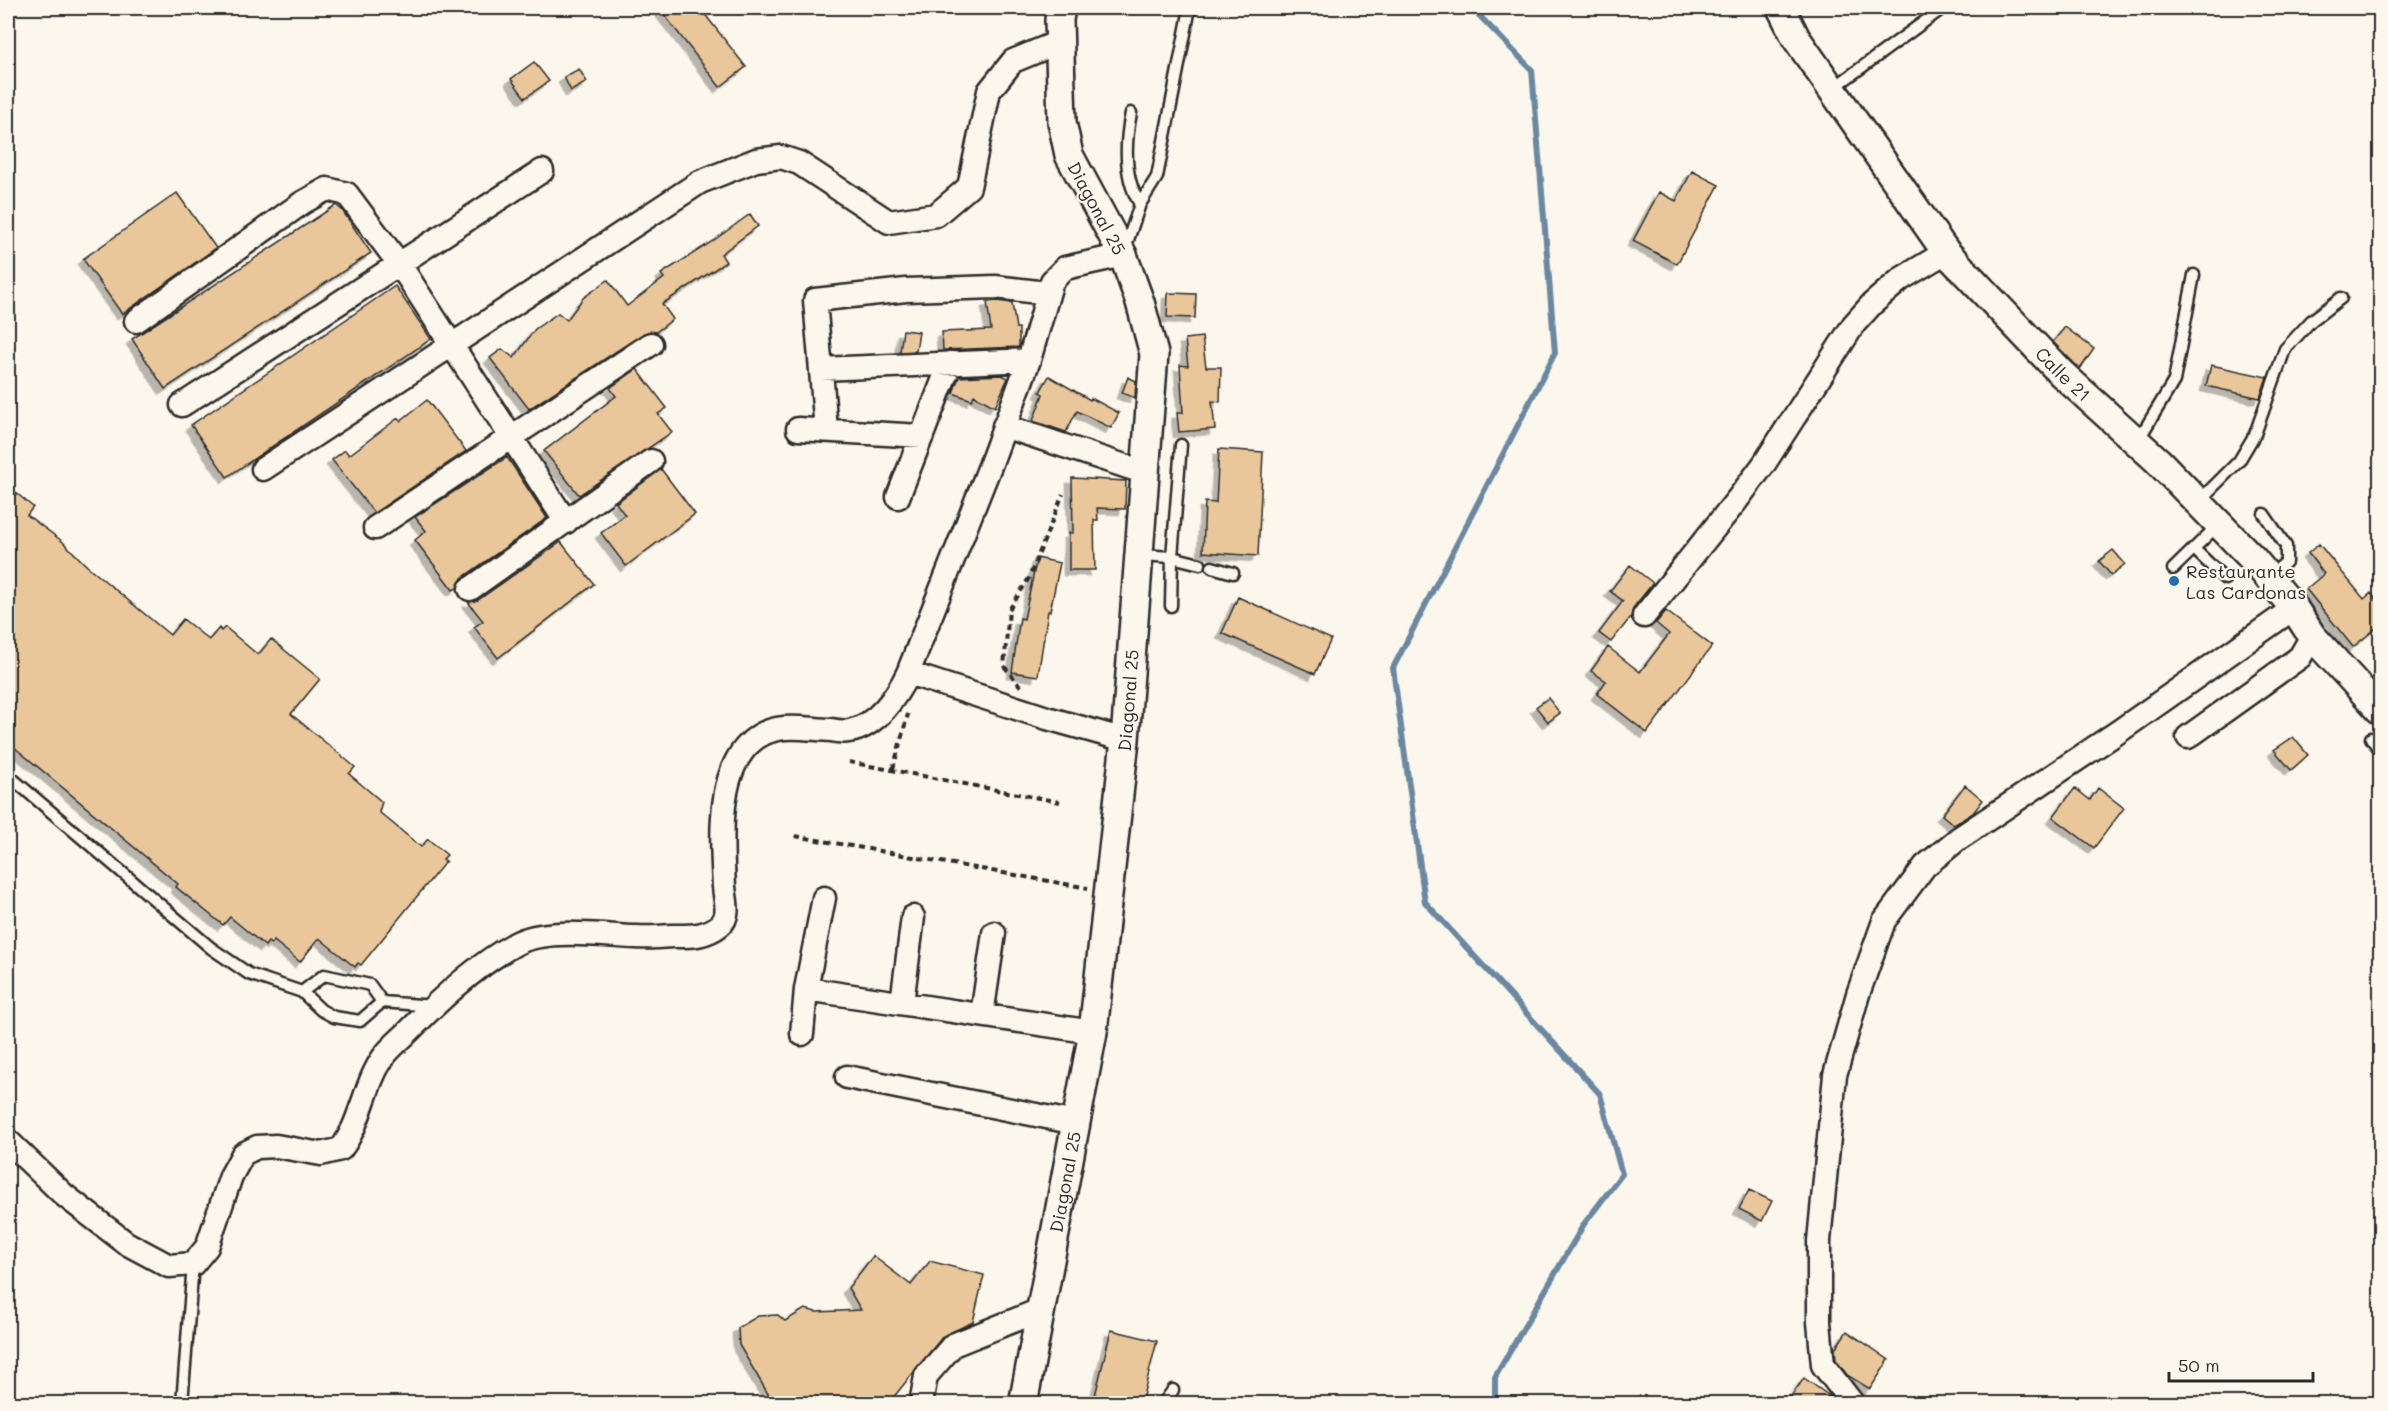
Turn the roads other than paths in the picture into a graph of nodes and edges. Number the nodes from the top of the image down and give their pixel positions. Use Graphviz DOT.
graph roads {
  1 [pos="1061,8"];
  2 [pos="1190,8"];
  3 [pos="1780,8"];
  4 [pos="1943,8"];
  5 [pos="1059,42"];
  6 [pos="1832,89"];
  7 [pos="1131,113"];
  8 [pos="542,171"];
  9 [pos="1140,204"];
  10 [pos="1946,252"];
  11 [pos="1123,255"];
  12 [pos="400,265"];
  13 [pos="2194,275"];
  14 [pos="1047,293"];
  15 [pos="2341,298"];
  16 [pos="136,321"];
  17 [pos="453,344"];
  18 [pos="651,344"];
  19 [pos="1029,360"];
  20 [pos="950,363"];
  21 [pos="821,369"];
  22 [pos="182,405"];
  23 [pos="1005,426"];
  24 [pos="798,429"];
  25 [pos="826,430"];
  26 [pos="511,435"];
  27 [pos="922,436"];
  28 [pos="2137,443"];
  29 [pos="1181,445"];
  30 [pos="651,460"];
  31 [pos="263,469"];
  32 [pos="1146,473"];
  33 [pos="898,498"];
  34 [pos="2197,502"];
  35 [pos="2264,514"];
  36 [pos="566,522"];
  37 [pos="2218,524"];
  38 [pos="375,528"];
  39 [pos="2194,549"];
  40 [pos="1140,555"];
  41 [pos="1173,557"];
  42 [pos="1200,564"];
  43 [pos="1212,567"];
  44 [pos="2173,569"];
  45 [pos="1233,573"];
  46 [pos="2269,577"];
  47 [pos="2225,579"];
  48 [pos="470,589"];
  49 [pos="1171,606"];
  50 [pos="2294,608"];
  51 [pos="1644,616"];
  52 [pos="2312,636"];
  53 [pos="913,674"];
  54 [pos="2380,710"];
  55 [pos="2188,737"];
  56 [pos="2371,738"];
  57 [pos="1125,740"];
  58 [pos="2380,750"];
  59 [pos="8,776"];
  60 [pos="824,898"];
  61 [pos="913,917"];
  62 [pos="994,933"];
  63 [pos="806,990"];
  64 [pos="302,992"];
  65 [pos="382,1002"];
  66 [pos="902,1003"];
  67 [pos="434,1006"];
  68 [pos="982,1015"];
  69 [pos="1093,1032"];
  70 [pos="802,1034"];
  71 [pos="847,1077"];
  72 [pos="1076,1123"];
  73 [pos="8,1141"];
  74 [pos="193,1264"];
  75 [pos="1040,1310"];
  76 [pos="1173,1390"];
  77 [pos="182,1402"];
  78 [pos="921,1404"];
  79 [pos="1023,1404"];
  80 [pos="1163,1404"];
  81 [pos="1853,1404"];
  1 -- 5 [label="street, Diagonal 25"];
  2 -- 9 [label="lane"];
  3 -- 6 [label="street, Calle 21"];
  4 -- 6 [label="lane"];
  5 -- 11 [label="street, Diagonal 25"];
  5 -- 17 [label="street"];
  6 -- 10 [label="street, Calle 21"];
  7 -- 9 [label="lane"];
  8 -- 12 [label="street"];
  9 -- 11 [label="lane"];
  10 -- 28 [label="street, Calle 21"];
  10 -- 51 [label="street"];
  11 -- 14 [label="street"];
  11 -- 32 [label="street, Diagonal 25"];
  12 -- 16 [label="street"];
  12 -- 17 [label="street"];
  12 -- 22 [label="street"];
  13 -- 28 [label="lane"];
  14 -- 19 [label="street"];
  14 -- 21 [label="street"];
  15 -- 34 [label="lane"];
  17 -- 26 [label="street"];
  17 -- 31 [label="street"];
  18 -- 26 [label="street"];
  19 -- 20 [label="street"];
  19 -- 23 [label="street"];
  20 -- 21 [label="street"];
  20 -- 27 [label="street"];
  21 -- 25 [label="street"];
  23 -- 32 [label="street"];
  23 -- 53 [label="street"];
  24 -- 25 [label="street"];
  25 -- 27 [label="street"];
  26 -- 36 [label="street"];
  26 -- 38 [label="street"];
  27 -- 33 [label="street"];
  28 -- 34 [label="street, Calle 21"];
  29 -- 41 [label="lane"];
  30 -- 36 [label="street"];
  32 -- 40 [label="street, Diagonal 25"];
  34 -- 37 [label="street, Calle 21"];
  35 -- 46 [label="lane"];
  36 -- 48 [label="street"];
  37 -- 39 [label="lane"];
  37 -- 46 [label="street, Calle 21"];
  39 -- 44 [label="lane"];
  39 -- 47 [label="lane"];
  40 -- 41 [label="lane"];
  40 -- 57 [label="street, Diagonal 25"];
  41 -- 42 [label="lane"];
  41 -- 49 [label="lane"];
  43 -- 45 [label="lane"];
  46 -- 50 [label="street, Calle 21"];
  50 -- 52 [label="street, Calle 21"];
  50 -- 81 [label="street"];
  52 -- 54 [label="street, Calle 21"];
  52 -- 55 [label="street"];
  53 -- 57 [label="street"];
  53 -- 67 [label="street"];
  56 -- 58 [label="lane"];
  57 -- 69 [label="street, Diagonal 25"];
  59 -- 64 [label="lane"];
  60 -- 63 [label="street"];
  61 -- 66 [label="street"];
  62 -- 68 [label="street"];
  63 -- 66 [label="street"];
  63 -- 70 [label="street"];
  64 -- 65 [label="lane"];
  64 -- 65 [label="lane"];
  65 -- 67 [label="lane"];
  66 -- 68 [label="street"];
  67 -- 74 [label="street"];
  68 -- 69 [label="street"];
  69 -- 72 [label="street, Diagonal 25"];
  71 -- 72 [label="street"];
  72 -- 75 [label="street, Diagonal 25"];
  73 -- 74 [label="street"];
  74 -- 77 [label="lane"];
  75 -- 78 [label="street"];
  75 -- 79 [label="street, Diagonal 25"];
  76 -- 80 [label="lane"];
}
